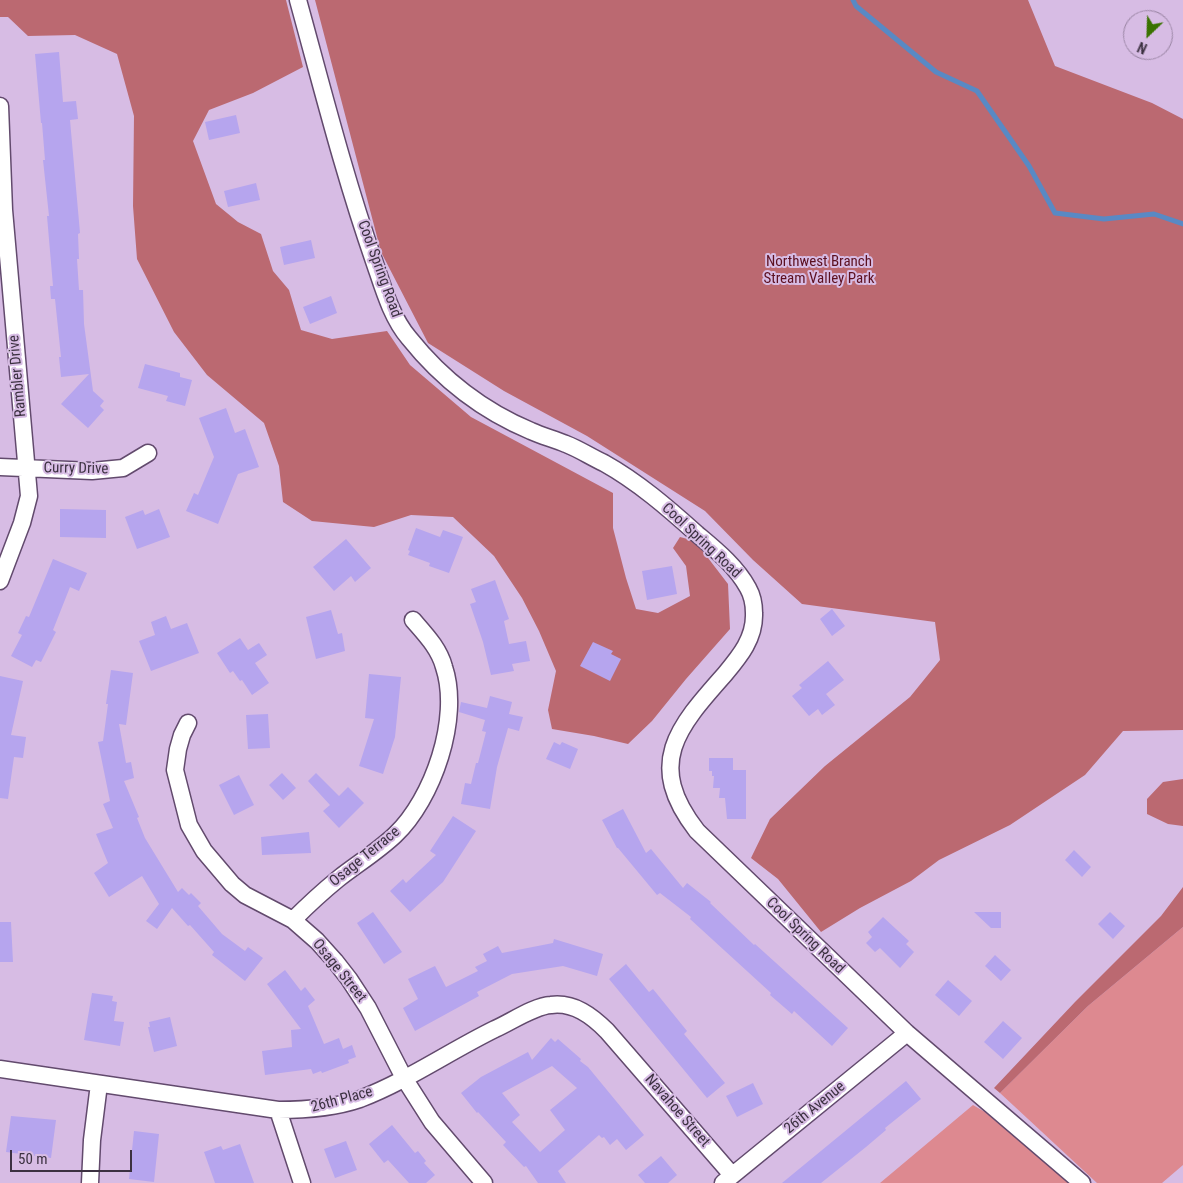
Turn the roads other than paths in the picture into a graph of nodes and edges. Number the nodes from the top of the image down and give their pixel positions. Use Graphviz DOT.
graph roads {
  1 [pos="298,0"];
  2 [pos="0,106"];
  3 [pos="2,210"];
  4 [pos="148,453"];
  5 [pos="0,467"];
  6 [pos="26,468"];
  7 [pos="0,581"];
  8 [pos="413,620"];
  9 [pos="188,723"];
  10 [pos="293,920"];
  11 [pos="907,1033"];
  12 [pos="622,1047"];
  13 [pos="0,1070"];
  14 [pos="404,1078"];
  15 [pos="99,1084"];
  16 [pos="278,1110"];
  17 [pos="727,1179"];
  18 [pos="90,1183"];
  19 [pos="302,1183"];
  20 [pos="484,1183"];
  21 [pos="1082,1183"];
  1 -- 11 [label="street, Cool Spring Road"];
  2 -- 3 [label="street, Rambler Drive"];
  3 -- 6 [label="street, Rambler Drive"];
  4 -- 6 [label="street, Curry Drive"];
  5 -- 6 [label="street, Curry Drive"];
  6 -- 7 [label="street, Rambler Drive"];
  8 -- 10 [label="street, Osage Terrace"];
  9 -- 10 [label="street, Osage Street"];
  10 -- 14 [label="street, Osage Street"];
  11 -- 17 [label="street, 26th Avenue"];
  11 -- 21 [label="street, Cool Spring Road"];
  12 -- 14 [label="street, 26th Place"];
  12 -- 17 [label="street, Navahoe Street"];
  13 -- 15 [label="street, 26th Place"];
  14 -- 16 [label="street, 26th Place"];
  14 -- 20 [label="street, Osage Street"];
  15 -- 16 [label="street, 26th Place"];
  15 -- 18 [label="street"];
  16 -- 19 [label="street"];
}
